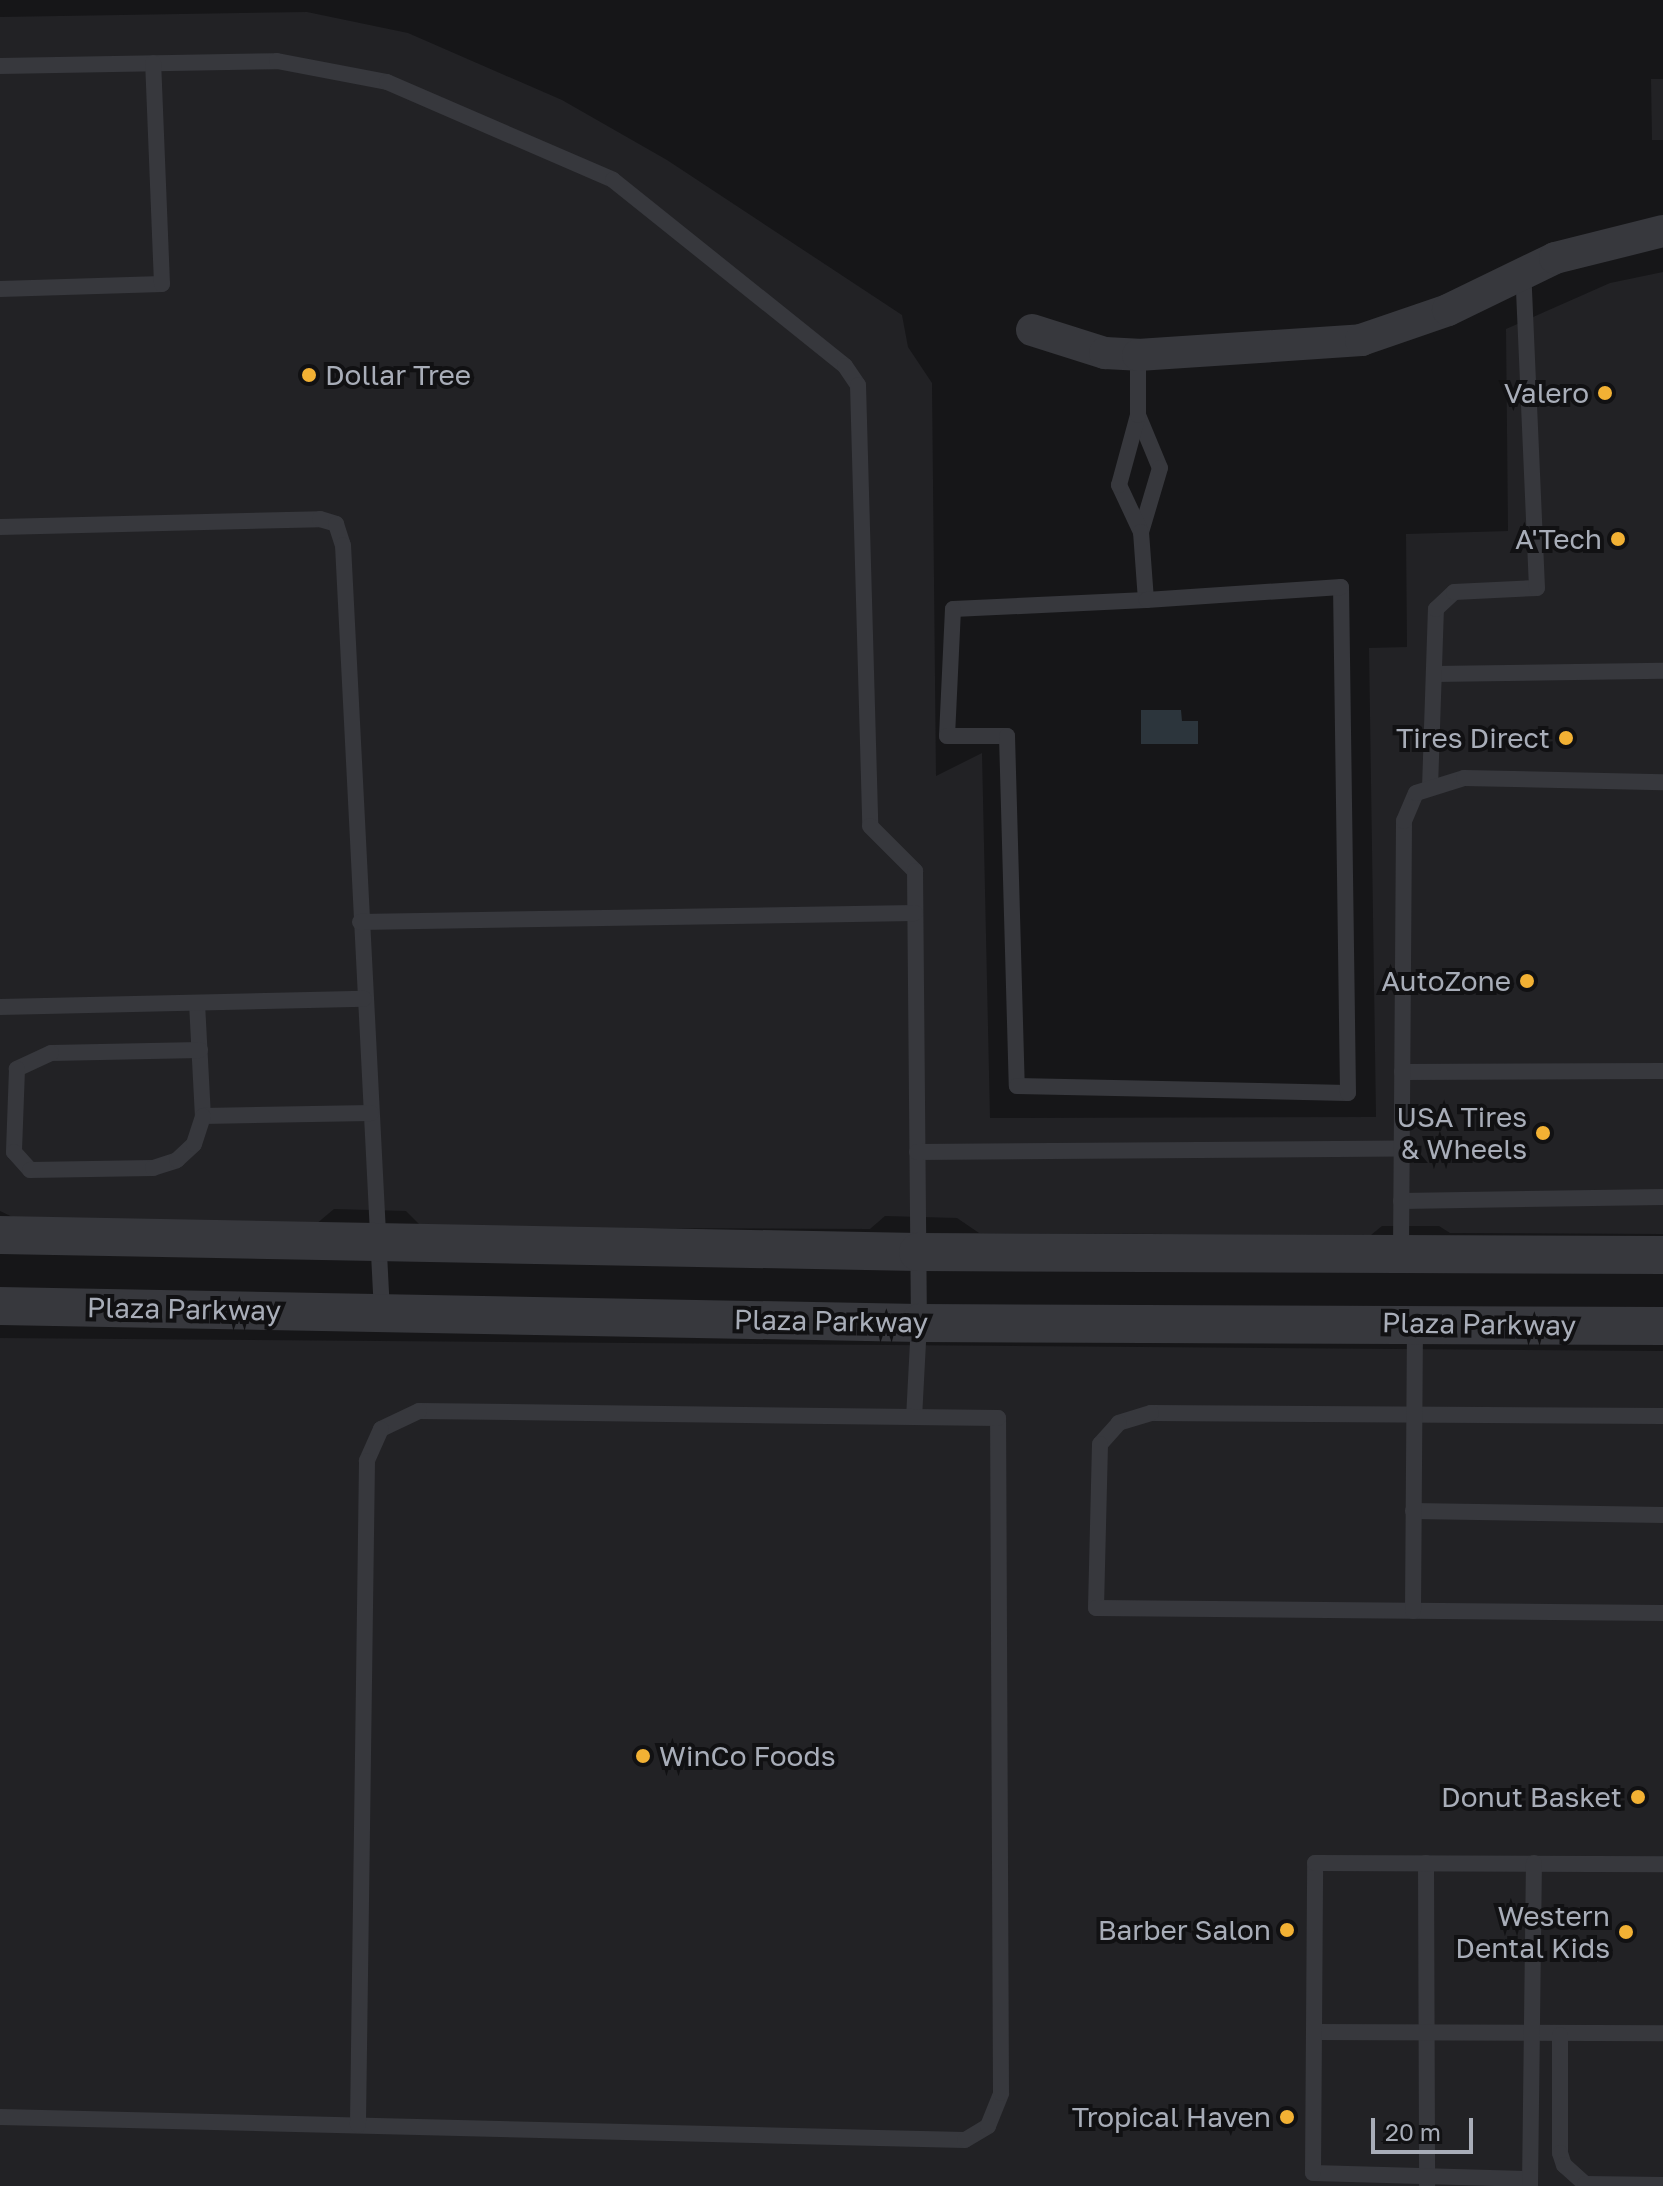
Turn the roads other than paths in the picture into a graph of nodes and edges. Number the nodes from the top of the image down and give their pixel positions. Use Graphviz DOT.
graph roads {
  1 [pos="153,63"];
  2 [pos="0,66"];
  3 [pos="1663,231"];
  4 [pos="1523,272"];
  5 [pos="0,289"];
  6 [pos="1032,330"];
  7 [pos="1138,355"];
  8 [pos="1138,415"];
  9 [pos="0,527"];
  10 [pos="1141,532"];
  11 [pos="1146,600"];
  12 [pos="1663,671"];
  13 [pos="1434,674"];
  14 [pos="1663,782"];
  15 [pos="1430,788"];
  16 [pos="915,913"];
  17 [pos="360,922"];
  18 [pos="364,999"];
  19 [pos="197,1003"];
  20 [pos="0,1007"];
  21 [pos="200,1050"];
  22 [pos="1663,1071"];
  23 [pos="1402,1072"];
  24 [pos="371,1113"];
  25 [pos="203,1116"];
  26 [pos="1401,1149"];
  27 [pos="917,1152"];
  28 [pos="1663,1197"];
  29 [pos="1401,1201"];
  30 [pos="0,1235"];
  31 [pos="378,1242"];
  32 [pos="918,1252"];
  33 [pos="1401,1252"];
  34 [pos="1663,1255"];
  35 [pos="0,1306"];
  36 [pos="382,1313"];
  37 [pos="919,1323"];
  38 [pos="1415,1323"];
  39 [pos="1663,1326"];
  40 [pos="1413,1414"];
  41 [pos="1663,1416"];
  42 [pos="914,1417"];
  43 [pos="1413,1511"];
  44 [pos="1663,1515"];
  45 [pos="1413,1611"];
  46 [pos="1663,1613"];
  47 [pos="1426,1863"];
  48 [pos="1534,1863"];
  49 [pos="1663,1864"];
  50 [pos="1314,2032"];
  51 [pos="1663,2033"];
  52 [pos="1427,2034"];
  53 [pos="1532,2035"];
  54 [pos="1560,2035"];
  55 [pos="0,2117"];
  56 [pos="358,2125"];
  57 [pos="1427,2182"];
  58 [pos="1530,2182"];
  59 [pos="1663,2185"];
  1 -- 2 [label="lane"];
  1 -- 5 [label="lane"];
  1 -- 16 [label="lane"];
  3 -- 4 [label="street"];
  4 -- 7 [label="street"];
  4 -- 13 [label="lane"];
  6 -- 7 [label="street"];
  7 -- 8 [label="lane"];
  8 -- 10 [label="lane"];
  8 -- 10 [label="lane"];
  9 -- 17 [label="lane"];
  10 -- 11 [label="lane"];
  11 -- 11 [label="lane"];
  12 -- 13 [label="lane"];
  13 -- 15 [label="lane"];
  14 -- 15 [label="lane"];
  15 -- 23 [label="lane"];
  16 -- 17 [label="lane"];
  16 -- 27 [label="lane"];
  17 -- 18 [label="lane"];
  18 -- 19 [label="lane"];
  18 -- 24 [label="lane"];
  19 -- 20 [label="lane"];
  19 -- 21 [label="lane"];
  21 -- 25 [label="lane"];
  21 -- 25 [label="lane"];
  22 -- 23 [label="lane"];
  23 -- 26 [label="lane"];
  24 -- 25 [label="lane"];
  24 -- 31 [label="lane"];
  26 -- 27 [label="lane"];
  26 -- 29 [label="lane"];
  27 -- 32 [label="lane"];
  28 -- 29 [label="lane"];
  29 -- 33 [label="lane"];
  30 -- 31 [label="street"];
  31 -- 32 [label="street"];
  31 -- 36 [label="lane"];
  32 -- 33 [label="street"];
  32 -- 37 [label="lane"];
  33 -- 34 [label="street"];
  35 -- 36 [label="street, Plaza Parkway"];
  36 -- 37 [label="street, Plaza Parkway"];
  37 -- 38 [label="street, Plaza Parkway"];
  37 -- 42 [label="lane"];
  38 -- 39 [label="street, Plaza Parkway"];
  38 -- 40 [label="lane"];
  40 -- 41 [label="lane"];
  40 -- 43 [label="lane"];
  40 -- 45 [label="lane"];
  42 -- 56 [label="lane"];
  42 -- 56 [label="lane"];
  43 -- 44 [label="lane"];
  43 -- 45 [label="lane"];
  45 -- 46 [label="lane"];
  47 -- 48 [label="lane"];
  47 -- 50 [label="lane"];
  47 -- 52 [label="lane"];
  48 -- 49 [label="lane"];
  48 -- 53 [label="lane"];
  50 -- 52 [label="lane"];
  50 -- 57 [label="lane"];
  51 -- 54 [label="lane"];
  52 -- 53 [label="lane"];
  52 -- 57 [label="lane"];
  53 -- 54 [label="lane"];
  53 -- 58 [label="lane"];
  54 -- 59 [label="lane"];
  55 -- 56 [label="lane"];
  57 -- 58 [label="lane"];
}
